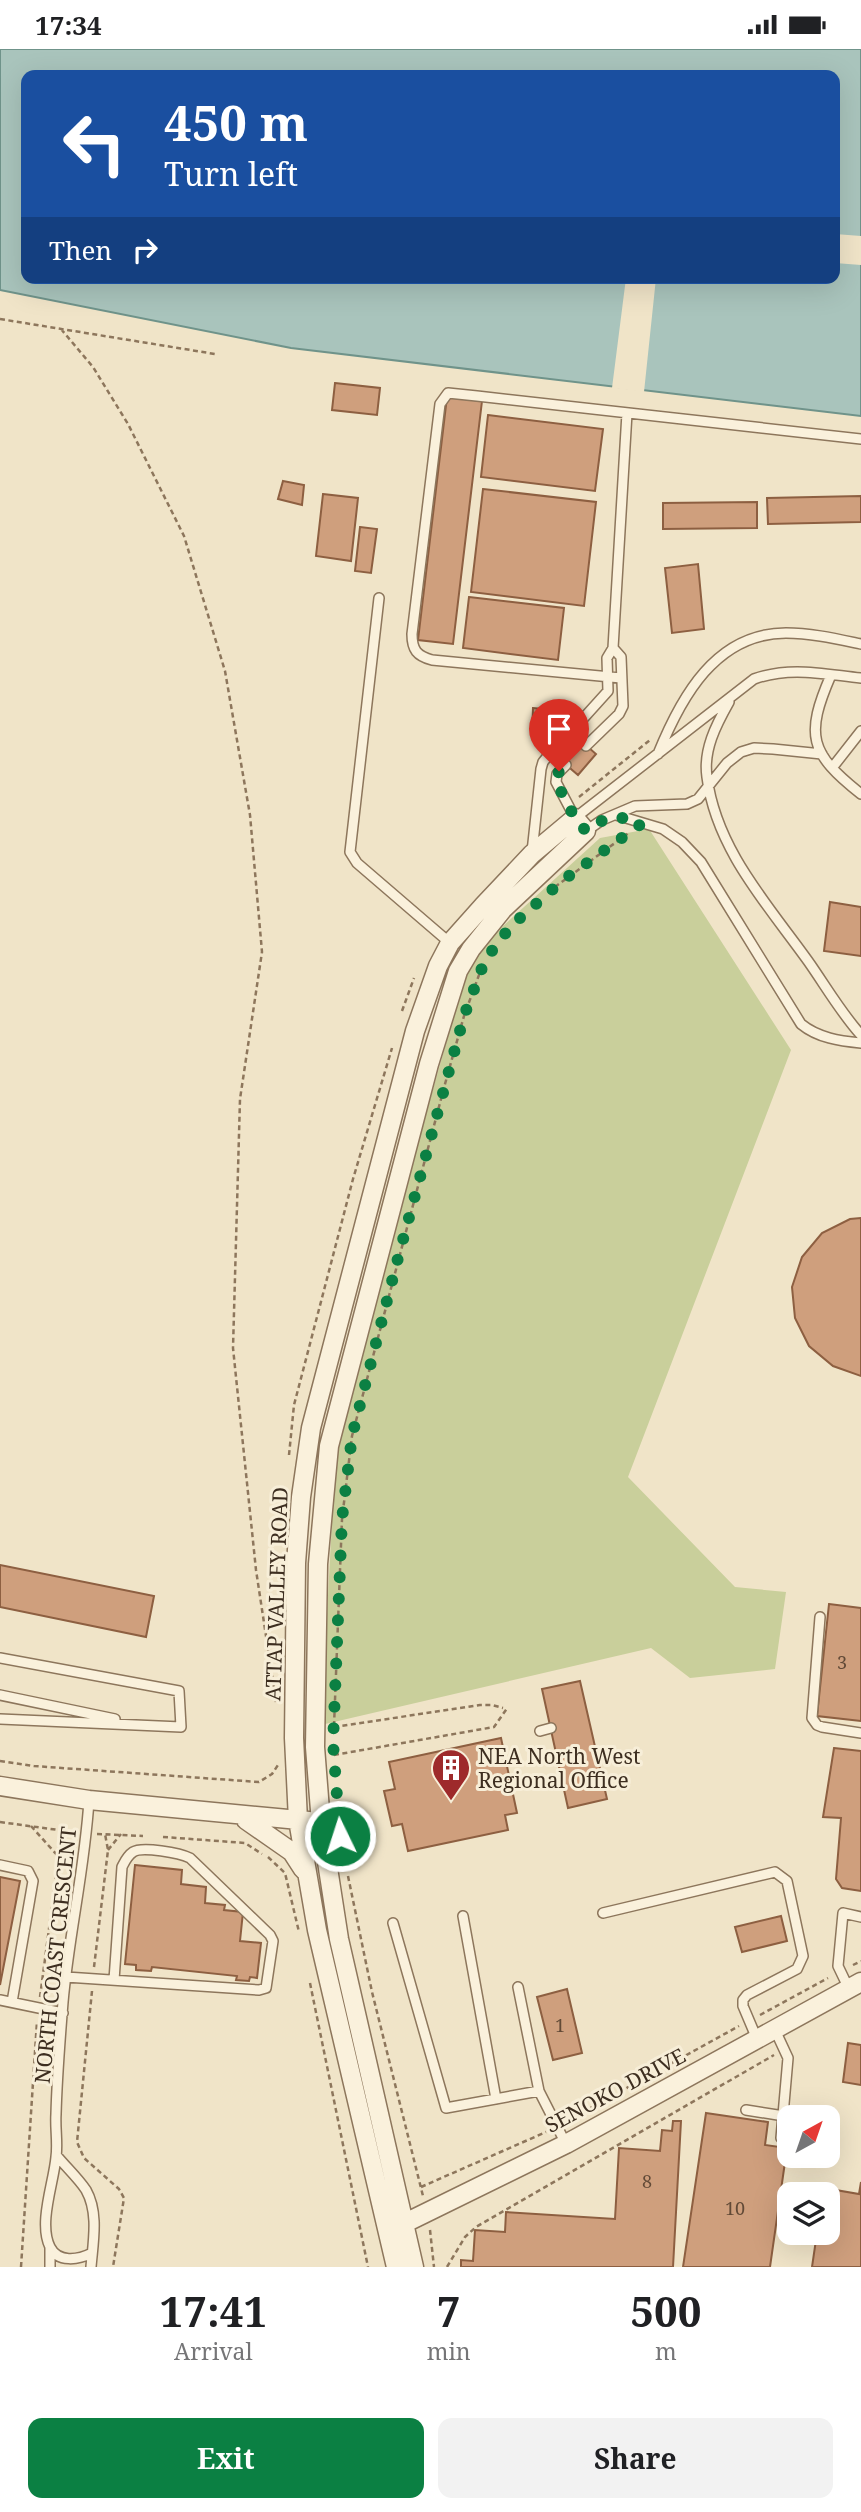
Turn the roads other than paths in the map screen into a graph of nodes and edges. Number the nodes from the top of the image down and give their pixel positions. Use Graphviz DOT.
graph roads {
  1 [pos="628,413"];
  2 [pos="861,439"];
  3 [pos="379,599"];
  4 [pos="861,644"];
  5 [pos="613,648"];
  6 [pos="831,675"];
  7 [pos="608,677"];
  8 [pos="621,678"];
  9 [pos="861,678"];
  10 [pos="731,698"];
  11 [pos="861,730"];
  12 [pos="571,732"];
  13 [pos="586,745"];
  14 [pos="551,753"];
  15 [pos="822,754"];
  16 [pos="657,755"];
  17 [pos="566,765"];
  18 [pos="832,768"];
  19 [pos="709,786"];
  20 [pos="861,794"];
  21 [pos="616,815"];
  22 [pos="581,825"];
  23 [pos="531,854"];
  24 [pos="450,943"];
  25 [pos="861,1035"];
  26 [pos="861,1043"];
  27 [pos="296,1563"];
  28 [pos="318,1564"];
  29 [pos="820,1618"];
  30 [pos="0,1658"];
  31 [pos="0,1695"];
  32 [pos="0,1719"];
  33 [pos="140,1725"];
  34 [pos="551,1728"];
  35 [pos="540,1731"];
  36 [pos="861,1733"];
  37 [pos="295,1747"];
  38 [pos="315,1747"];
  39 [pos="0,1786"];
  40 [pos="89,1800"];
  41 [pos="240,1816"];
  42 [pos="298,1821"];
  43 [pos="321,1822"];
  44 [pos="0,1865"];
  45 [pos="306,1872"];
  46 [pos="603,1913"];
  47 [pos="463,1916"];
  48 [pos="861,1917"];
  49 [pos="393,1923"];
  50 [pos="66,1977"];
  51 [pos="114,1980"];
  52 [pos="855,1985"];
  53 [pos="518,1987"];
  54 [pos="0,2000"];
  55 [pos="12,2002"];
  56 [pos="63,2013"];
  57 [pos="775,2030"];
  58 [pos="757,2039"];
  59 [pos="539,2091"];
  60 [pos="496,2099"];
  61 [pos="785,2105"];
  62 [pos="746,2110"];
  63 [pos="777,2115"];
  64 [pos="566,2144"];
  65 [pos="57,2156"];
  66 [pos="405,2223"];
  67 [pos="388,2232"];
  68 [pos="50,2248"];
  69 [pos="92,2253"];
  70 [pos="50,2267"];
  71 [pos="91,2267"];
  72 [pos="396,2267"];
  73 [pos="414,2267"];
  1 -- 2 [label="lane"];
  1 -- 5 [label="lane"];
  1 -- 7 [label="lane"];
  3 -- 24 [label="lane"];
  4 -- 16 [label="lane"];
  5 -- 7 [label="lane"];
  5 -- 8 [label="lane"];
  6 -- 9 [label="lane"];
  6 -- 10 [label="lane"];
  6 -- 15 [label="lane"];
  7 -- 8 [label="lane"];
  7 -- 12 [label="lane"];
  8 -- 13 [label="lane"];
  10 -- 16 [label="lane"];
  10 -- 19 [label="lane"];
  11 -- 18 [label="lane"];
  14 -- 23 [label="lane"];
  15 -- 18 [label="lane"];
  15 -- 19 [label="lane"];
  16 -- 22 [label="lane"];
  17 -- 22 [label="lane"];
  18 -- 20 [label="lane"];
  19 -- 21 [label="lane"];
  19 -- 25 [label="lane"];
  21 -- 22 [label="lane"];
  21 -- 26 [label="lane"];
  22 -- 23 [label="street, ATTAP VALLEY ROAD"];
  22 -- 28 [label="street, ATTAP VALLEY ROAD"];
  23 -- 24 [label="street, ATTAP VALLEY ROAD"];
  24 -- 27 [label="street, ATTAP VALLEY ROAD"];
  27 -- 28 [label="street"];
  27 -- 37 [label="street, ATTAP VALLEY ROAD"];
  28 -- 38 [label="street, ATTAP VALLEY ROAD"];
  29 -- 36 [label="lane"];
  30 -- 33 [label="lane"];
  31 -- 33 [label="lane"];
  32 -- 33 [label="lane"];
  34 -- 35 [label="lane"];
  37 -- 38 [label="lane"];
  37 -- 42 [label="street, ATTAP VALLEY ROAD"];
  38 -- 43 [label="street, ATTAP VALLEY ROAD"];
  39 -- 40 [label="street"];
  40 -- 41 [label="street"];
  40 -- 50 [label="lane, NORTH COAST CRESCENT"];
  41 -- 42 [label="street"];
  41 -- 45 [label="street"];
  42 -- 43 [label="street"];
  42 -- 45 [label="street, ATTAP VALLEY ROAD"];
  43 -- 66 [label="street, ATTAP VALLEY ROAD"];
  44 -- 55 [label="lane"];
  45 -- 67 [label="street, ATTAP VALLEY ROAD"];
  46 -- 58 [label="lane"];
  47 -- 60 [label="lane"];
  48 -- 52 [label="lane"];
  49 -- 60 [label="lane"];
  50 -- 51 [label="lane"];
  50 -- 56 [label="lane, NORTH COAST CRESCENT"];
  51 -- 51 [label="lane"];
  52 -- 57 [label="street, SENOKO DRIVE"];
  53 -- 59 [label="lane"];
  54 -- 55 [label="lane"];
  55 -- 56 [label="lane"];
  56 -- 65 [label="lane, NORTH COAST CRESCENT"];
  57 -- 58 [label="street, SENOKO DRIVE"];
  57 -- 61 [label="lane"];
  58 -- 64 [label="street, SENOKO DRIVE"];
  59 -- 60 [label="lane"];
  59 -- 64 [label="lane"];
  62 -- 63 [label="lane"];
  64 -- 66 [label="street, SENOKO DRIVE"];
  65 -- 68 [label="lane, NORTH COAST CRESCENT"];
  65 -- 69 [label="lane"];
  66 -- 67 [label="street, SENOKO DRIVE"];
  66 -- 73 [label="street, ATTAP VALLEY ROAD"];
  67 -- 72 [label="street, ATTAP VALLEY ROAD"];
  68 -- 69 [label="lane"];
  68 -- 70 [label="lane, NORTH COAST CRESCENT"];
  69 -- 71 [label="lane"];
}
